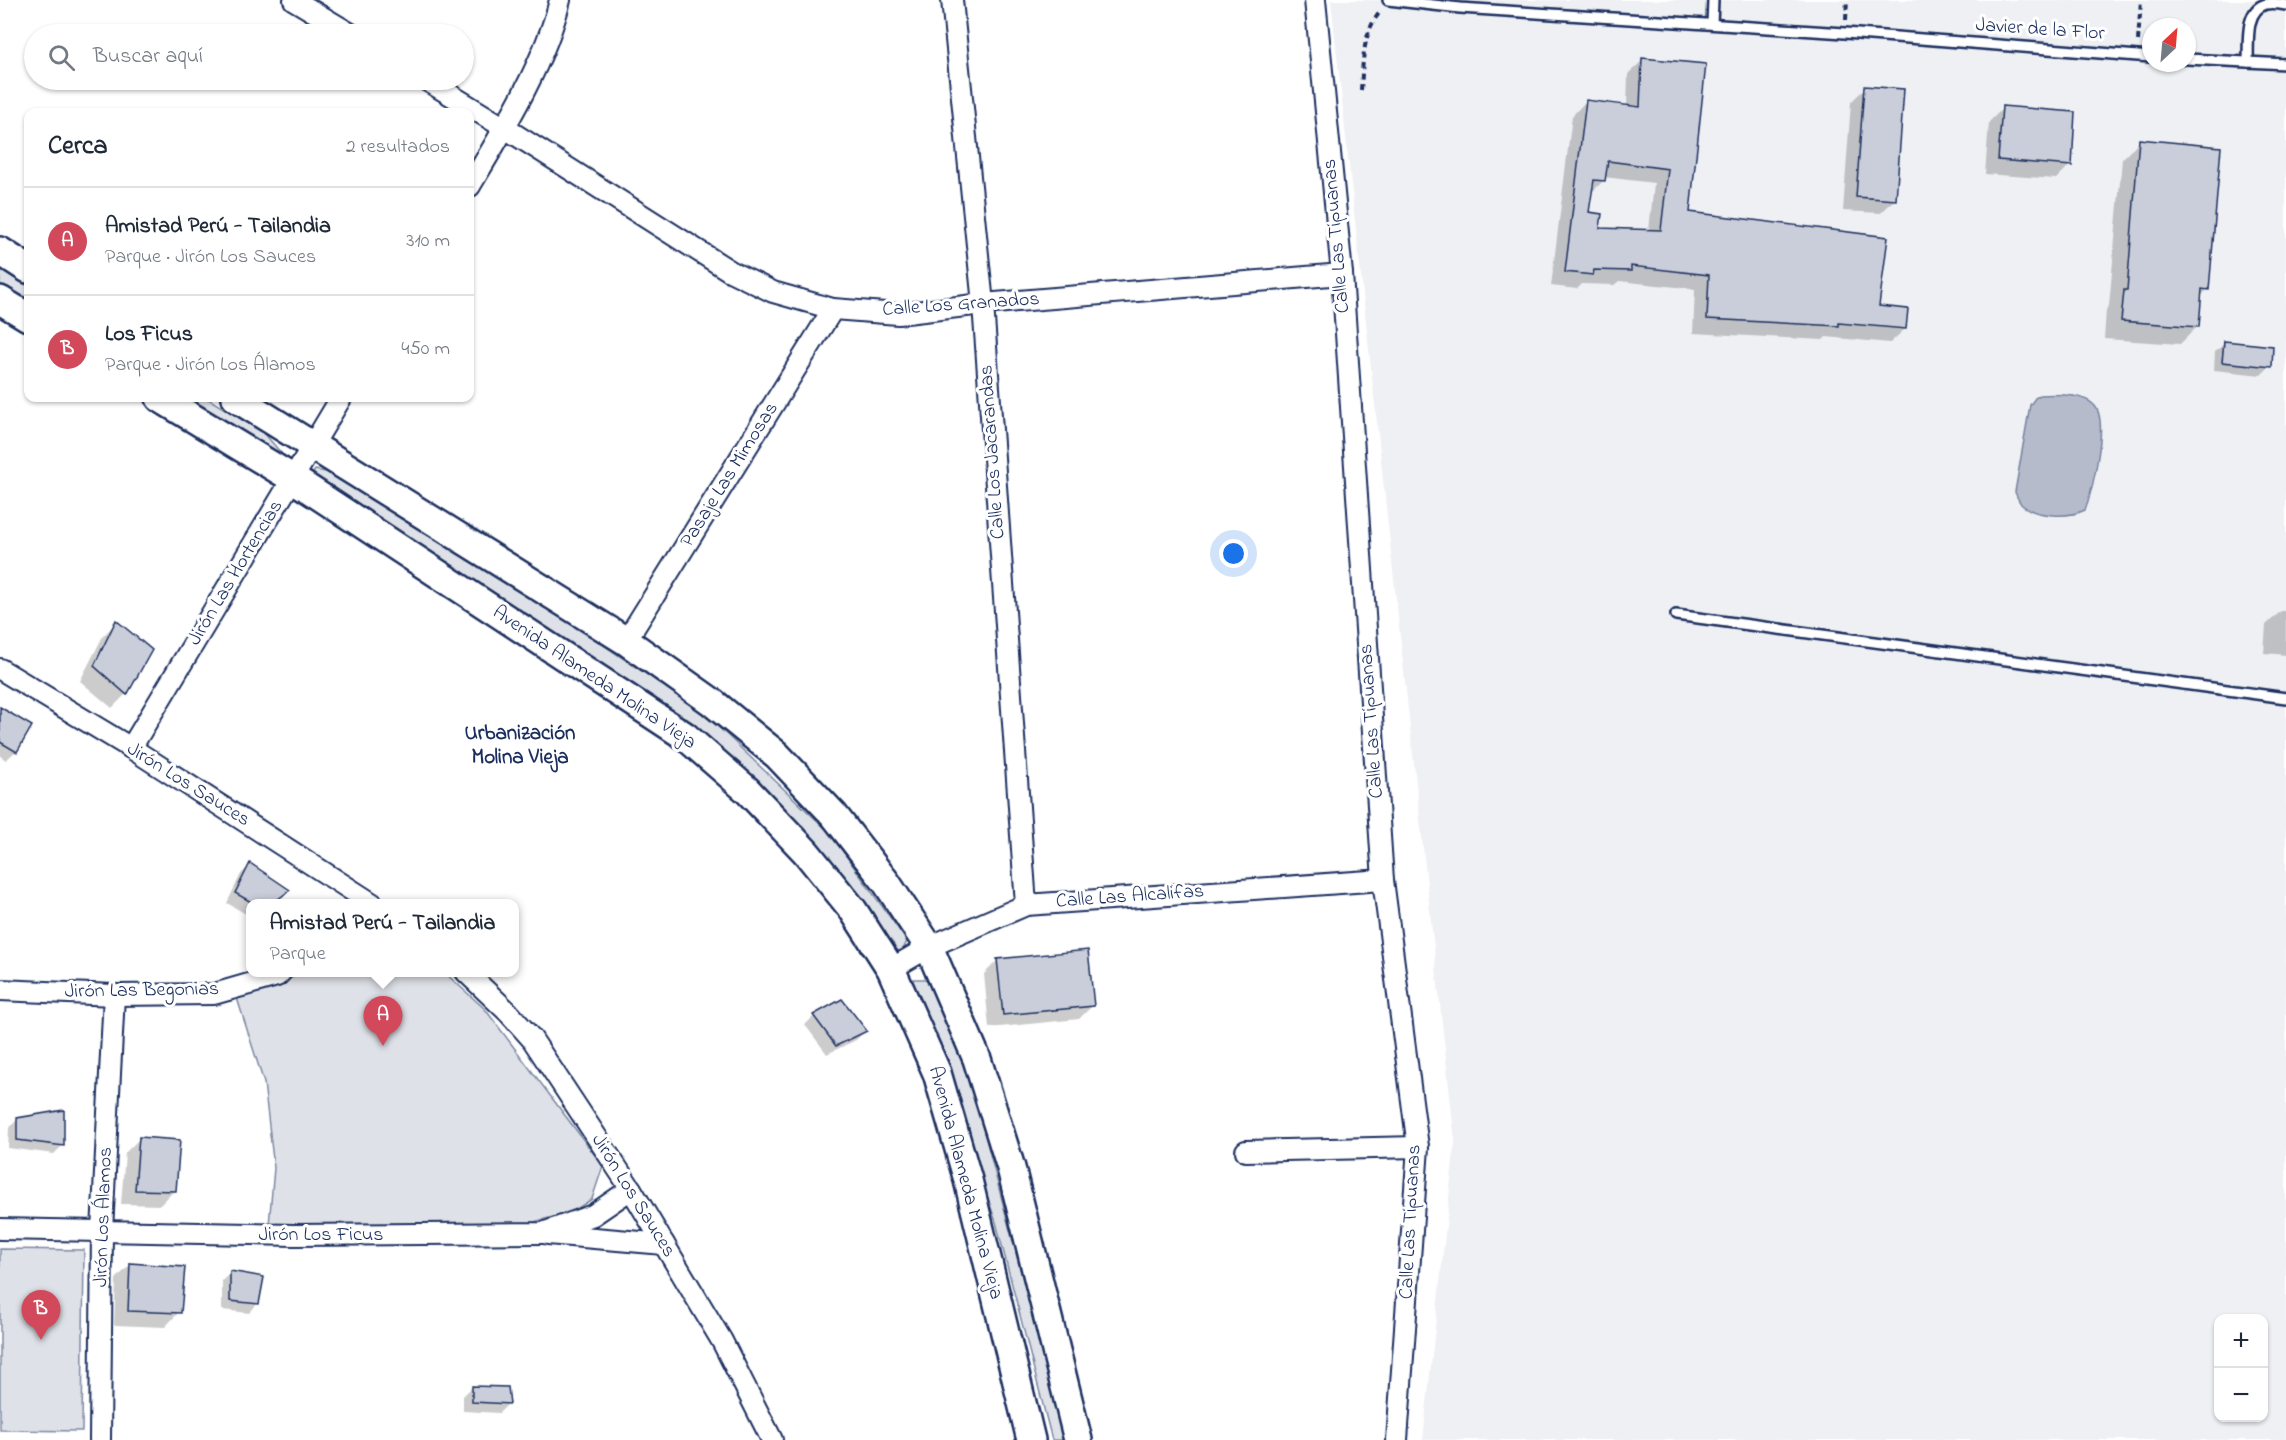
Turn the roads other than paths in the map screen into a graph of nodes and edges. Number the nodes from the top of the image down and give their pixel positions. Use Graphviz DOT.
graph roads {
  1 [pos="294,0"];
  2 [pos="560,0"];
  3 [pos="952,0"];
  4 [pos="1315,0"];
  5 [pos="1713,0"];
  6 [pos="1388,1"];
  7 [pos="2286,5"];
  8 [pos="334,24"];
  9 [pos="1712,24"];
  10 [pos="2142,56"];
  11 [pos="2196,59"];
  12 [pos="2248,62"];
  13 [pos="2286,64"];
  14 [pos="442,90"];
  15 [pos="472,108"];
  16 [pos="474,109"];
  17 [pos="505,128"];
  18 [pos="474,179"];
  19 [pos="0,251"];
  20 [pos="24,266"];
  21 [pos="1342,274"];
  22 [pos="0,300"];
  23 [pos="983,304"];
  24 [pos="833,309"];
  25 [pos="24,315"];
  26 [pos="167,402"];
  27 [pos="243,402"];
  28 [pos="340,402"];
  29 [pos="313,445"];
  30 [pos="292,478"];
  31 [pos="1676,615"];
  32 [pos="626,641"];
  33 [pos="0,669"];
  34 [pos="2286,698"];
  35 [pos="131,748"];
  36 [pos="1383,880"];
  37 [pos="358,899"];
  38 [pos="1026,904"];
  39 [pos="929,947"];
  40 [pos="891,969"];
  41 [pos="274,977"];
  42 [pos="471,977"];
  43 [pos="0,990"];
  44 [pos="114,995"];
  45 [pos="1418,1147"];
  46 [pos="1245,1151"];
  47 [pos="631,1190"];
  48 [pos="0,1228"];
  49 [pos="102,1231"];
  50 [pos="543,1233"];
  51 [pos="664,1244"];
  52 [pos="100,1440"];
  53 [pos="772,1440"];
  54 [pos="1031,1440"];
  55 [pos="1078,1440"];
  56 [pos="1397,1440"];
  1 -- 8 [label="street"];
  2 -- 17 [label="street"];
  3 -- 23 [label="street, Calle Los Jacarandas"];
  4 -- 21 [label="street, Calle Las Tipuanas"];
  5 -- 9 [label="lane"];
  6 -- 9 [label="lane, Javier de la Flor"];
  7 -- 12 [label="lane"];
  9 -- 10 [label="lane, Javier de la Flor"];
  11 -- 12 [label="lane"];
  12 -- 13 [label="lane"];
  14 -- 15 [label="street, Calle Los Granados"];
  16 -- 17 [label="street, Calle Los Granados"];
  17 -- 18 [label="street"];
  17 -- 24 [label="street, Calle Los Granados"];
  19 -- 20 [label="street"];
  21 -- 23 [label="street, Calle Los Granados"];
  21 -- 36 [label="street, Calle Las Tipuanas"];
  22 -- 25 [label="street"];
  23 -- 24 [label="street, Calle Los Granados"];
  23 -- 38 [label="street, Calle Los Jacarandas"];
  24 -- 32 [label="street, Pasaje Las Mimosas"];
  26 -- 30 [label="street, Avenida Alameda Molina Vieja"];
  27 -- 29 [label="street"];
  28 -- 29 [label="street, Jirón Las Hortencias"];
  29 -- 30 [label="street, Jirón Las Hortencias"];
  29 -- 32 [label="street"];
  30 -- 35 [label="street, Jirón Las Hortencias"];
  30 -- 40 [label="street, Avenida Alameda Molina Vieja"];
  31 -- 34 [label="lane"];
  32 -- 39 [label="street"];
  33 -- 35 [label="street, Jirón Los Sauces"];
  35 -- 37 [label="street, Jirón Los Sauces"];
  36 -- 38 [label="street, Calle Las Alcalifas"];
  36 -- 45 [label="street, Calle Las Tipuanas"];
  38 -- 39 [label="street, Calle Las Alcalifas"];
  39 -- 40 [label="street, Calle Las Alcalifas"];
  39 -- 55 [label="street"];
  40 -- 54 [label="street, Avenida Alameda Molina Vieja"];
  41 -- 44 [label="street, Jirón Las Begonias"];
  42 -- 47 [label="street, Jirón Los Sauces"];
  43 -- 44 [label="street, Jirón Las Begonias"];
  44 -- 49 [label="street, Jirón Los Álamos"];
  45 -- 46 [label="street"];
  45 -- 56 [label="street, Calle Las Tipuanas"];
  47 -- 50 [label="street, Jirón Los Ficus"];
  47 -- 51 [label="street, Jirón Los Sauces"];
  48 -- 49 [label="street, Jirón Los Ficus"];
  49 -- 50 [label="street, Jirón Los Ficus"];
  49 -- 52 [label="street, Jirón Los Álamos"];
  50 -- 51 [label="street"];
  51 -- 53 [label="street, Jirón Los Sauces"];
}
